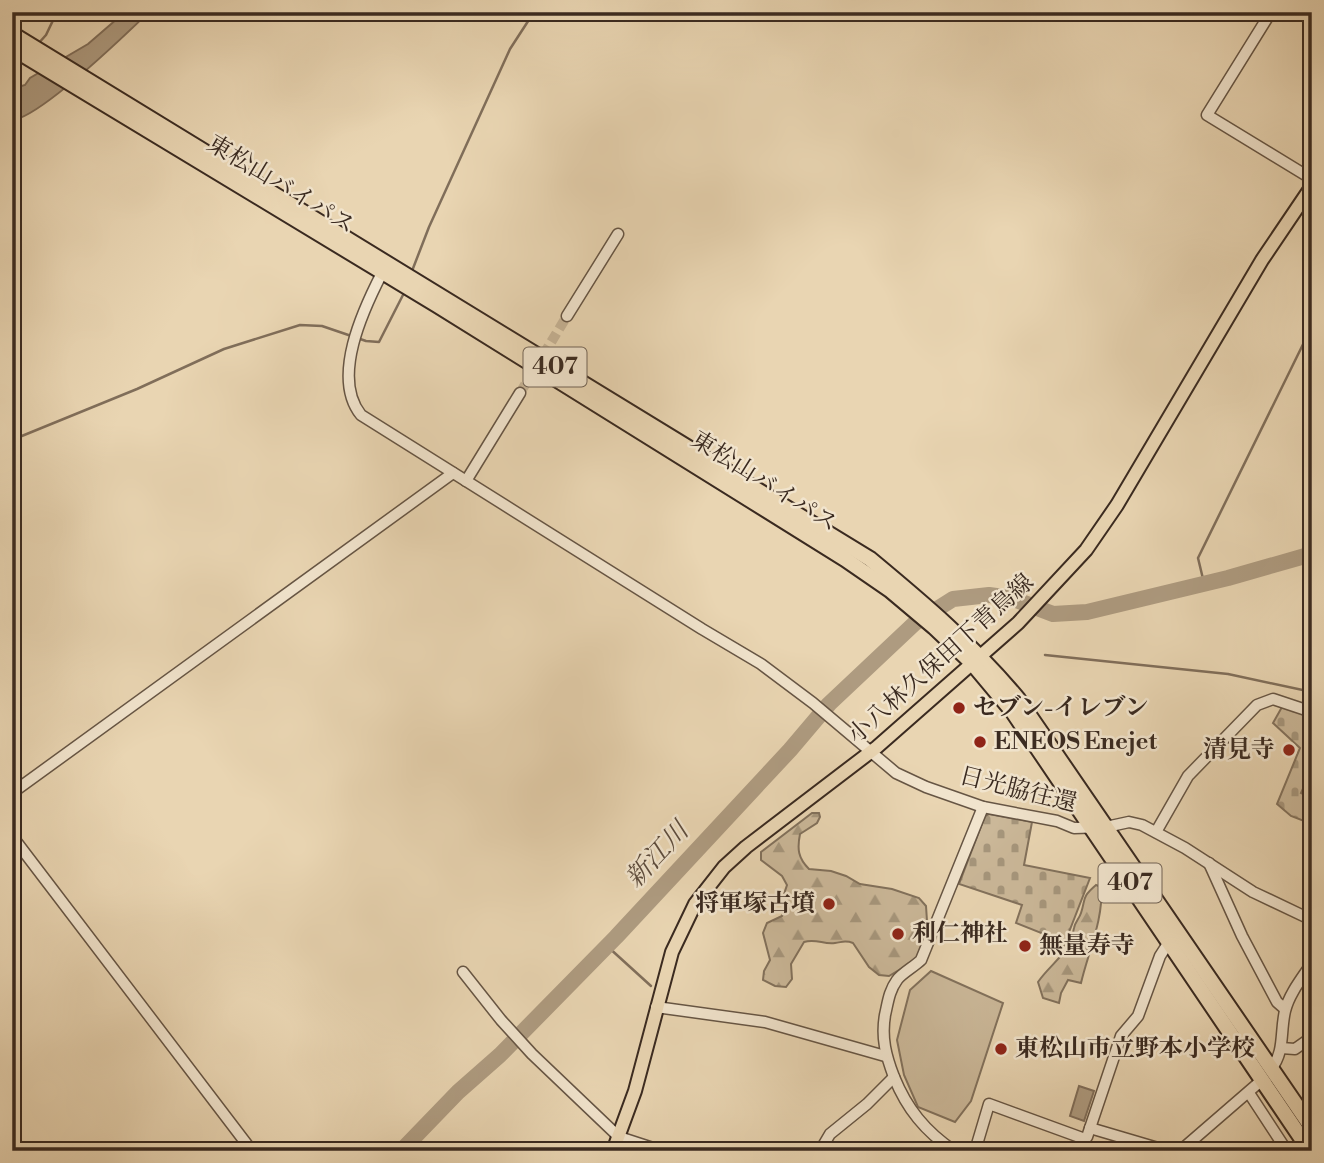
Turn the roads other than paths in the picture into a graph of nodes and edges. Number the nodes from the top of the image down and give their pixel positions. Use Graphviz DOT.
graph roads {
  1 [pos="1271,12"];
  2 [pos="12,34"];
  3 [pos="12,48"];
  4 [pos="181,145"];
  5 [pos="1312,179"];
  6 [pos="1312,186"];
  7 [pos="618,234"];
  8 [pos="382,273"];
  9 [pos="567,316"];
  10 [pos="520,393"];
  11 [pos="453,473"];
  12 [pos="466,481"];
  13 [pos="914,603"];
  14 [pos="976,660"];
  15 [pos="1312,712"];
  16 [pos="871,752"];
  17 [pos="12,793"];
  18 [pos="983,807"];
  19 [pos="1100,828"];
  20 [pos="1156,832"];
  21 [pos="12,836"];
  22 [pos="1209,863"];
  23 [pos="1312,920"];
  24 [pos="1169,942"];
  25 [pos="1312,963"];
  26 [pos="463,972"];
  27 [pos="656,1007"];
  28 [pos="1285,1009"];
  29 [pos="1312,1037"];
  30 [pos="1281,1048"];
  31 [pos="885,1056"];
  32 [pos="1266,1075"];
  33 [pos="894,1077"];
  34 [pos="1249,1093"];
  35 [pos="1295,1104"];
  36 [pos="1312,1119"];
  37 [pos="1090,1128"];
  38 [pos="1312,1128"];
  39 [pos="619,1137"];
  40 [pos="251,1151"];
  41 [pos="613,1151"];
  42 [pos="662,1151"];
  43 [pos="820,1151"];
  44 [pos="954,1151"];
  45 [pos="975,1151"];
  46 [pos="1168,1151"];
  47 [pos="1180,1151"];
  48 [pos="1287,1151"];
  49 [pos="1310,1151"];
  1 -- 5 [label="street"];
  2 -- 4 [label="highway, 東松山バイパス / 407"];
  3 -- 4 [label="highway, 東松山バイパス / 407"];
  4 -- 8 [label="highway, 東松山バイパス / 407"];
  4 -- 13 [label="highway, 東松山バイパス / 407"];
  6 -- 14 [label="main road, 小八林久保田下青鳥線"];
  7 -- 9 [label="street"];
  8 -- 11 [label="street"];
  8 -- 13 [label="highway, 東松山バイパス / 407"];
  10 -- 12 [label="street"];
  11 -- 12 [label="street"];
  11 -- 17 [label="street"];
  12 -- 16 [label="street, 日光脇往還"];
  13 -- 14 [label="highway, 東松山バイパス / 407"];
  14 -- 16 [label="main road, 小八林久保田下青鳥線"];
  14 -- 19 [label="highway, 東松山バイパス / 407"];
  15 -- 20 [label="street"];
  16 -- 18 [label="street, 日光脇往還"];
  16 -- 27 [label="main road, 小八林久保田下青鳥線"];
  18 -- 19 [label="street, 日光脇往還"];
  18 -- 31 [label="street"];
  19 -- 20 [label="street, 日光脇往還"];
  19 -- 24 [label="highway, 東松山バイパス / 407"];
  19 -- 32 [label="highway, 東松山バイパス / 407"];
  20 -- 22 [label="street, 日光脇往還"];
  21 -- 40 [label="street"];
  22 -- 23 [label="street, 日光脇往還"];
  22 -- 28 [label="street"];
  24 -- 32 [label="highway, 東松山バイパス / 407"];
  24 -- 37 [label="street"];
  25 -- 28 [label="street"];
  26 -- 39 [label="street"];
  27 -- 31 [label="street"];
  27 -- 39 [label="main road, 小八林久保田下青鳥線"];
  28 -- 30 [label="street"];
  29 -- 30 [label="street"];
  30 -- 32 [label="street"];
  31 -- 33 [label="street"];
  32 -- 34 [label="street"];
  32 -- 35 [label="highway, 東松山バイパス / 407"];
  32 -- 49 [label="highway, 東松山バイパス / 407"];
  33 -- 43 [label="street"];
  33 -- 44 [label="street"];
  34 -- 47 [label="street"];
  34 -- 48 [label="street"];
  35 -- 36 [label="highway, 407"];
  35 -- 38 [label="highway, 407"];
  37 -- 45 [label="street"];
  37 -- 46 [label="street"];
  39 -- 41 [label="main road, 小八林久保田下青鳥線"];
  39 -- 42 [label="street"];
}
